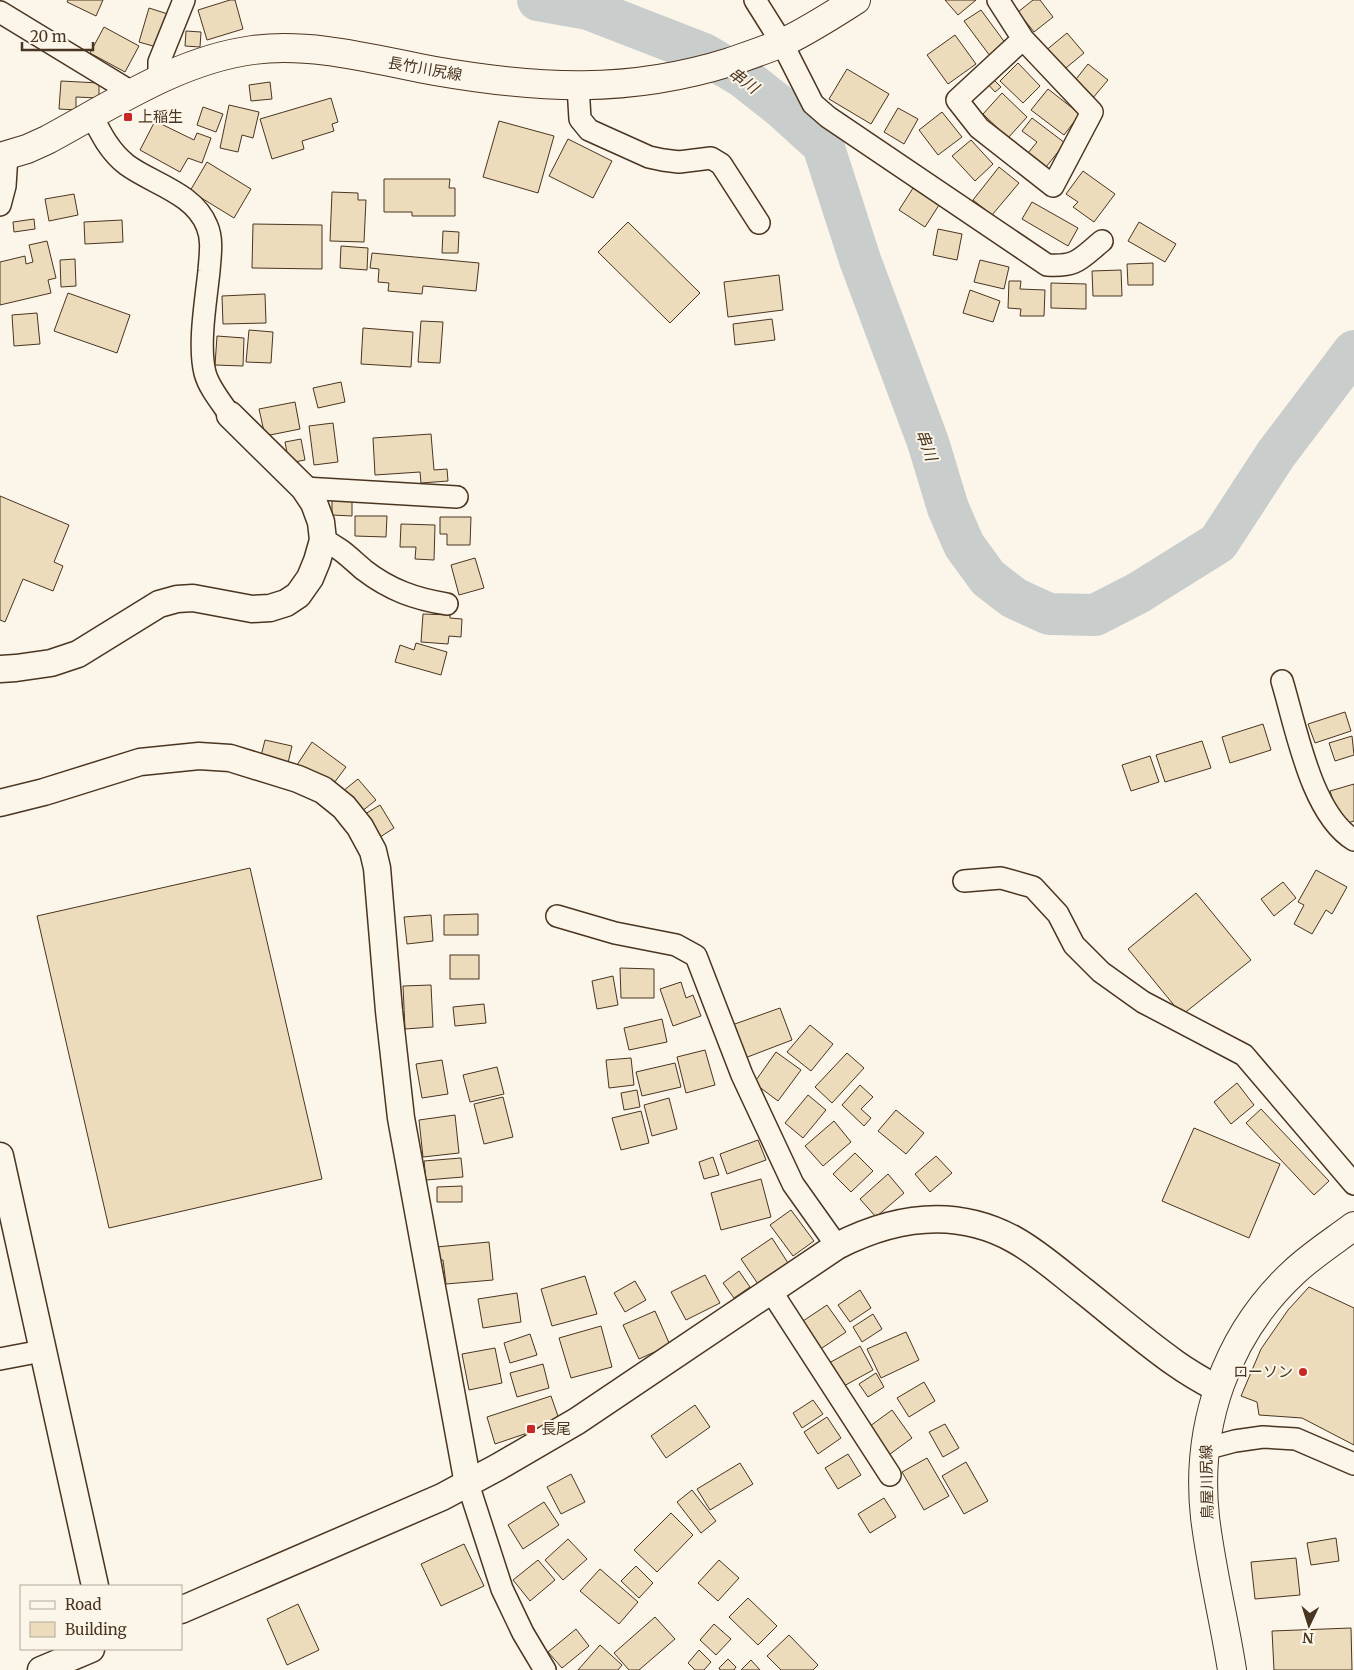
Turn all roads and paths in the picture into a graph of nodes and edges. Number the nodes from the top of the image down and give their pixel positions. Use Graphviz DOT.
graph roads {
  1 [pos="184,0"];
  2 [pos="755,0"];
  3 [pos="856,0"];
  4 [pos="998,0"];
  5 [pos="0,12"];
  6 [pos="1023,40"];
  7 [pos="776,45"];
  8 [pos="159,80"];
  9 [pos="590,86"];
  10 [pos="133,94"];
  11 [pos="92,116"];
  12 [pos="3,156"];
  13 [pos="0,204"];
  14 [pos="759,223"];
  15 [pos="1102,241"];
  16 [pos="230,415"];
  17 [pos="304,488"];
  18 [pos="457,497"];
  19 [pos="324,540"];
  20 [pos="447,604"];
  21 [pos="0,668"];
  22 [pos="1282,681"];
  23 [pos="0,803"];
  24 [pos="1354,840"];
  25 [pos="964,881"];
  26 [pos="557,916"];
  27 [pos="0,1156"];
  28 [pos="1354,1184"];
  29 [pos="1354,1226"];
  30 [pos="837,1246"];
  31 [pos="771,1291"];
  32 [pos="42,1350"];
  33 [pos="0,1359"];
  34 [pos="1218,1389"];
  35 [pos="1205,1449"];
  36 [pos="1354,1464"];
  37 [pos="890,1475"];
  38 [pos="468,1484"];
  39 [pos="94,1585"];
  40 [pos="182,1610"];
  41 [pos="89,1650"];
  42 [pos="41,1670"];
  43 [pos="545,1670"];
  44 [pos="1232,1670"];
  1 -- 8 [label="street"];
  2 -- 7 [label="street"];
  3 -- 7 [label="main road, 長竹川尻線"];
  4 -- 6 [label="street"];
  5 -- 10 [label="street"];
  6 -- 6 [label="street"];
  7 -- 9 [label="main road, 長竹川尻線"];
  7 -- 15 [label="street"];
  8 -- 9 [label="main road, 長竹川尻線"];
  8 -- 10 [label="main road, 長竹川尻線"];
  9 -- 14 [label="street"];
  10 -- 11 [label="main road, 長竹川尻線"];
  11 -- 12 [label="main road, 長竹川尻線"];
  11 -- 16 [label="street"];
  12 -- 13 [label="street"];
  16 -- 17 [label="street"];
  17 -- 18 [label="street"];
  17 -- 19 [label="street"];
  19 -- 20 [label="street"];
  19 -- 21 [label="street"];
  22 -- 24 [label="street"];
  23 -- 38 [label="street"];
  25 -- 28 [label="street"];
  26 -- 30 [label="street"];
  27 -- 32 [label="street"];
  29 -- 34 [label="main road, 鳥屋川尻線"];
  30 -- 31 [label="street"];
  30 -- 34 [label="street"];
  31 -- 37 [label="street"];
  31 -- 38 [label="street"];
  32 -- 33 [label="street"];
  32 -- 39 [label="street"];
  34 -- 35 [label="main road, 鳥屋川尻線"];
  35 -- 36 [label="street"];
  35 -- 44 [label="main road, 鳥屋川尻線"];
  38 -- 40 [label="street"];
  38 -- 43 [label="street"];
  41 -- 42 [label="street"];
}
